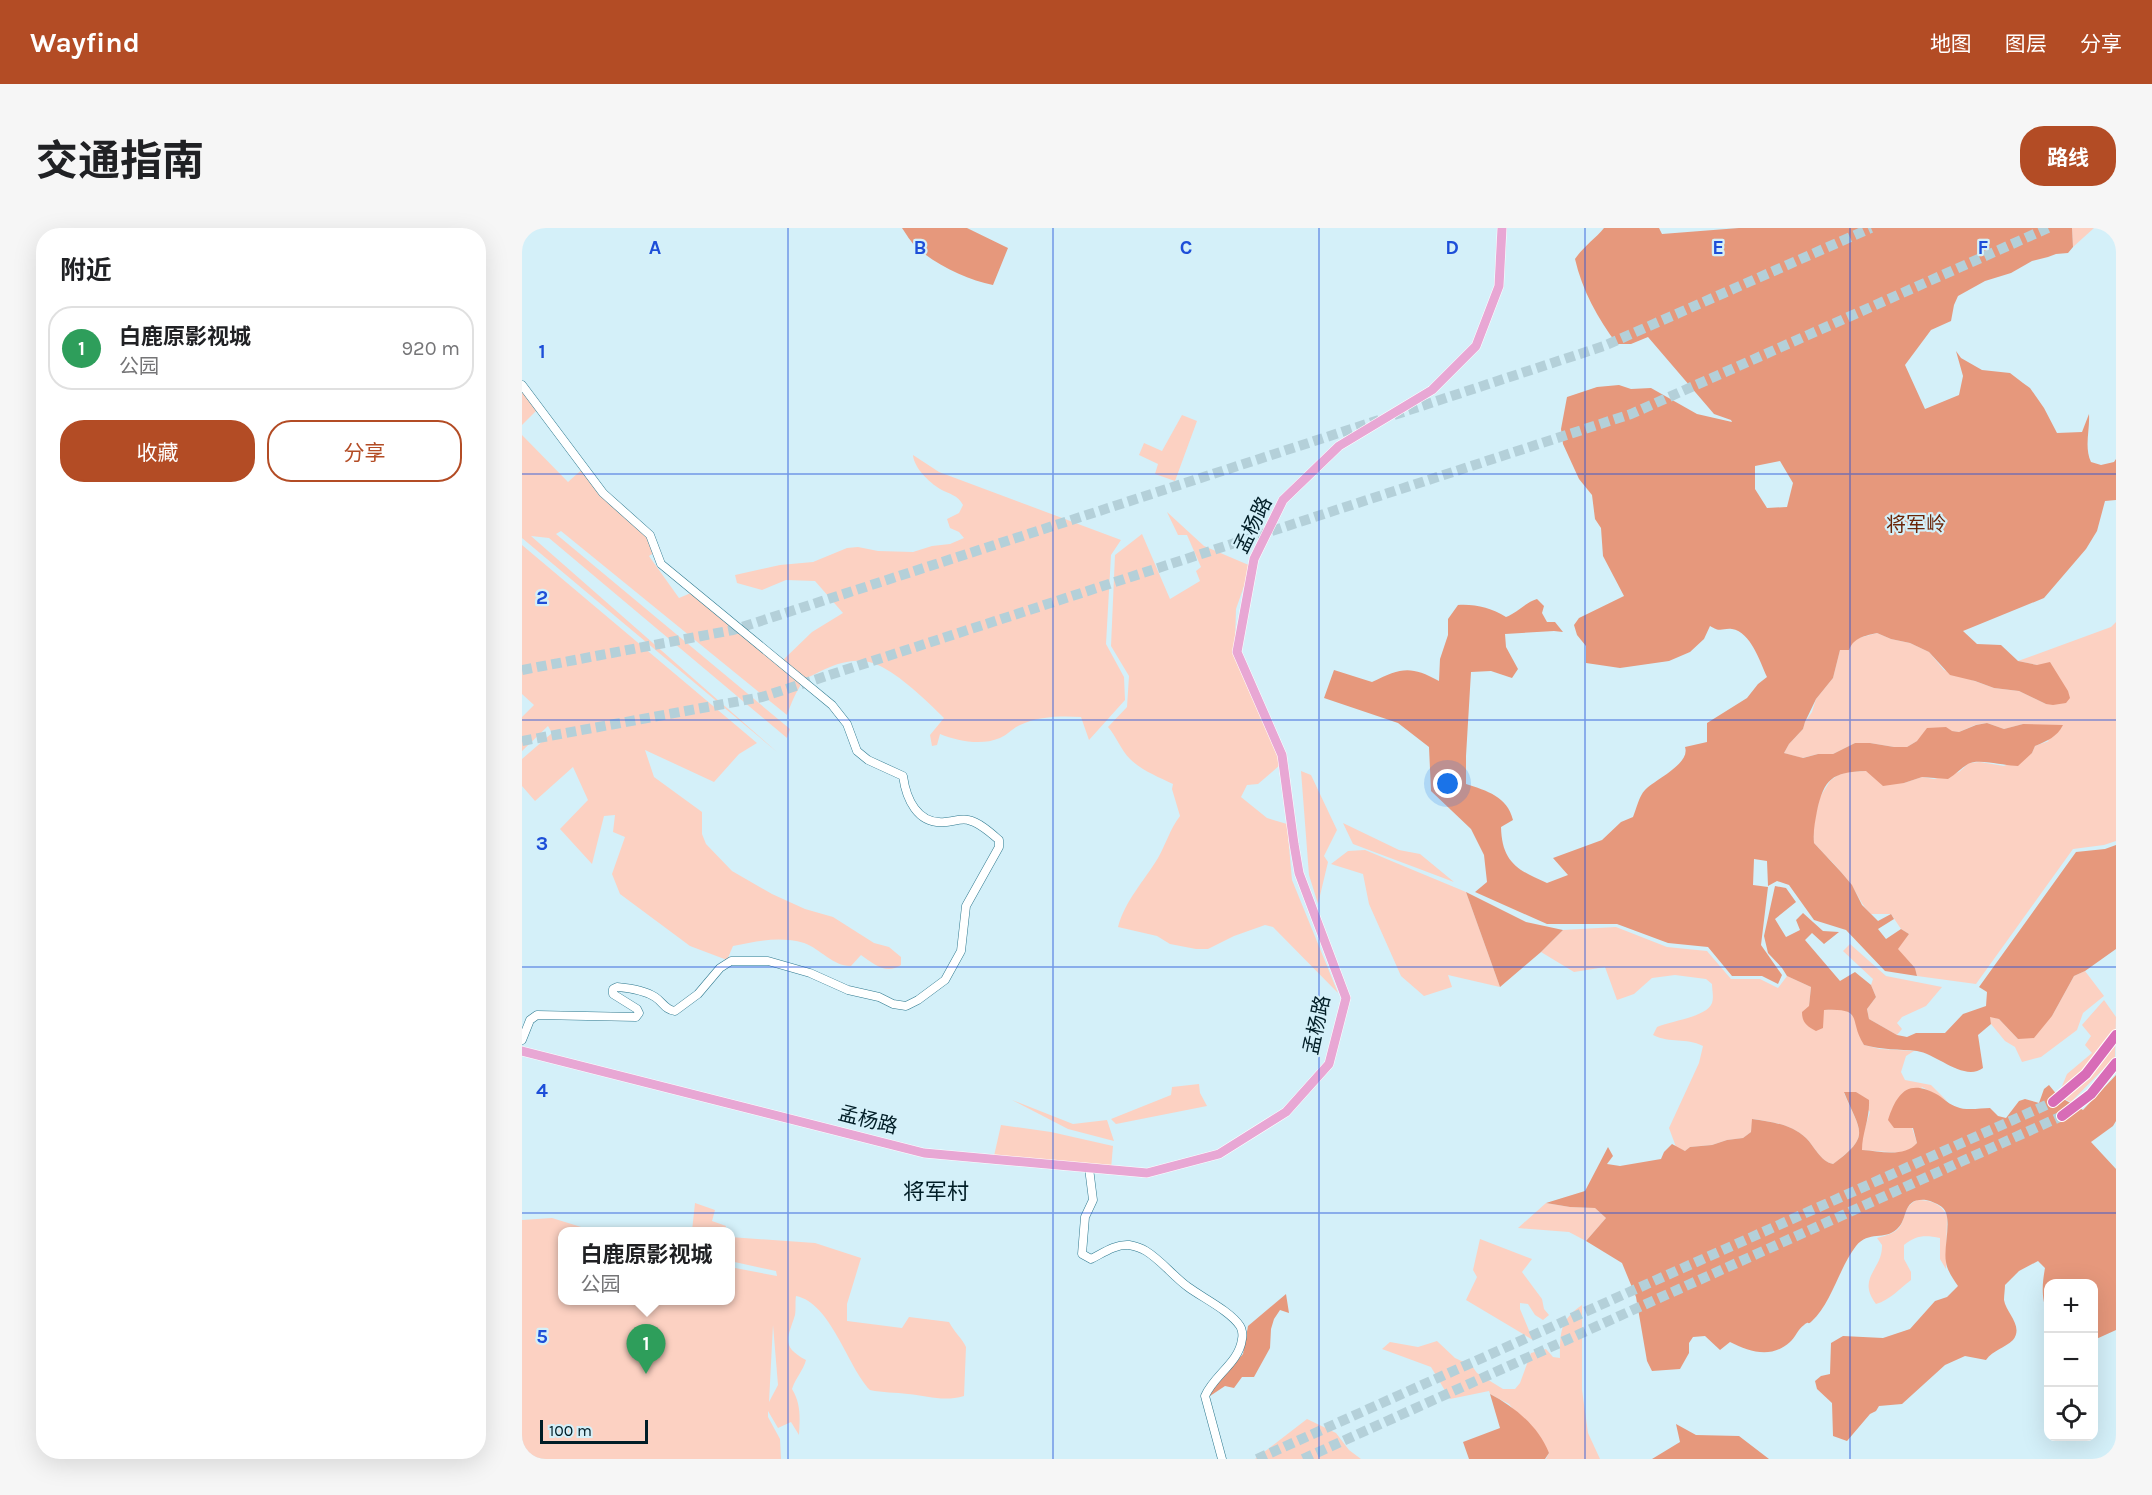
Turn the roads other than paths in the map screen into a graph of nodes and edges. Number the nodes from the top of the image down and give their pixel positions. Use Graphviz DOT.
graph roads {
  1 [pos="1502,228"];
  2 [pos="522,385"];
  3 [pos="2116,1035"];
  4 [pos="522,1040"];
  5 [pos="522,1051"];
  6 [pos="2116,1064"];
  7 [pos="2053,1102"];
  8 [pos="2062,1116"];
  9 [pos="1089,1168"];
  10 [pos="1222,1459"];
  1 -- 9 [label="main road, 孟杨路"];
  2 -- 4 [label="street"];
  3 -- 7 [label="highway"];
  5 -- 9 [label="main road, 孟杨路"];
  6 -- 8 [label="highway"];
  9 -- 10 [label="street"];
}
